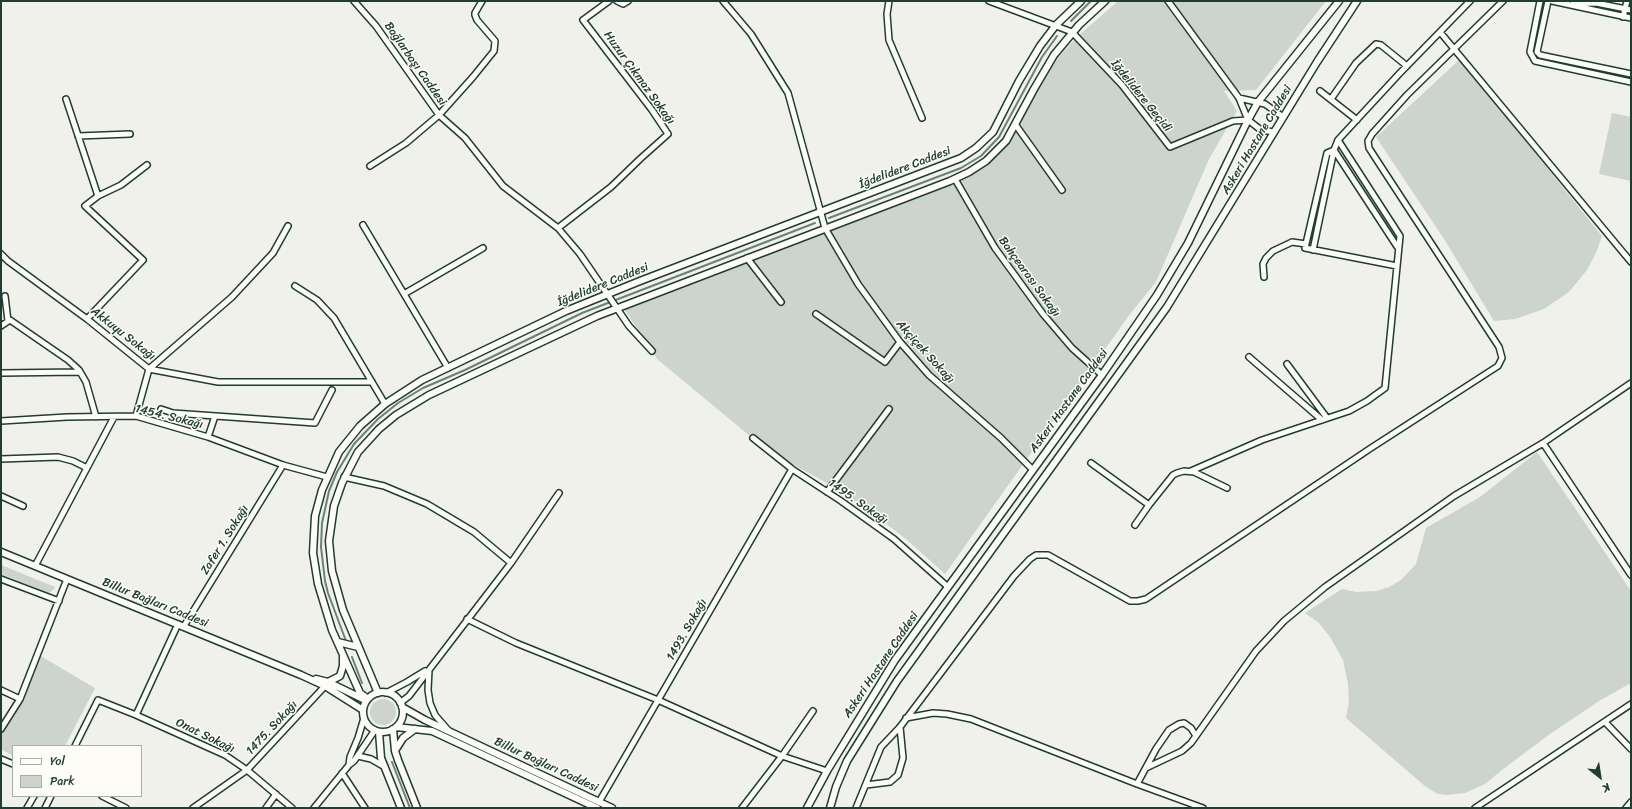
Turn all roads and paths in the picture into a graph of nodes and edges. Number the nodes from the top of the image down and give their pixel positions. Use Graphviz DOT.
graph roads {
  1 [pos="354,1"];
  2 [pos="482,1"];
  3 [pos="609,1"];
  4 [pos="617,1"];
  5 [pos="628,1"];
  6 [pos="723,1"];
  7 [pos="890,1"];
  8 [pos="989,1"];
  9 [pos="1080,1"];
  10 [pos="1105,1"];
  11 [pos="1168,1"];
  12 [pos="1338,1"];
  13 [pos="1357,1"];
  14 [pos="1470,1"];
  15 [pos="1503,1"];
  16 [pos="1540,1"];
  17 [pos="1548,1"];
  18 [pos="1552,1"];
  19 [pos="1627,1"];
  20 [pos="1566,5"];
  21 [pos="1625,9"];
  22 [pos="1631,10"];
  23 [pos="1623,17"];
  24 [pos="1631,18"];
  25 [pos="1056,25"];
  26 [pos="1072,32"];
  27 [pos="1440,32"];
  28 [pos="1455,49"];
  29 [pos="1407,66"];
  30 [pos="1631,74"];
  31 [pos="1631,82"];
  32 [pos="1320,91"];
  33 [pos="1239,98"];
  34 [pos="66,99"];
  35 [pos="1331,99"];
  36 [pos="1258,102"];
  37 [pos="439,115"];
  38 [pos="1283,117"];
  39 [pos="922,118"];
  40 [pos="1248,120"];
  41 [pos="1357,120"];
  42 [pos="1015,124"];
  43 [pos="1274,132"];
  44 [pos="130,134"];
  45 [pos="78,136"];
  46 [pos="1338,140"];
  47 [pos="1334,150"];
  48 [pos="146,165"];
  49 [pos="370,166"];
  50 [pos="955,179"];
  51 [pos="1062,190"];
  52 [pos="98,196"];
  53 [pos="820,212"];
  54 [pos="363,225"];
  55 [pos="288,226"];
  56 [pos="558,228"];
  57 [pos="826,228"];
  58 [pos="1306,244"];
  59 [pos="483,248"];
  60 [pos="1398,248"];
  61 [pos="1313,250"];
  62 [pos="1,254"];
  63 [pos="747,258"];
  64 [pos="1631,262"];
  65 [pos="1397,266"];
  66 [pos="1264,278"];
  67 [pos="295,286"];
  68 [pos="404,294"];
  69 [pos="607,294"];
  70 [pos="5,296"];
  71 [pos="781,302"];
  72 [pos="617,308"];
  73 [pos="816,314"];
  74 [pos="87,319"];
  75 [pos="8,321"];
  76 [pos="1,326"];
  77 [pos="900,342"];
  78 [pos="652,351"];
  79 [pos="1249,357"];
  80 [pos="1288,364"];
  81 [pos="448,368"];
  82 [pos="149,369"];
  83 [pos="80,372"];
  84 [pos="1,373"];
  85 [pos="1102,374"];
  86 [pos="372,382"];
  87 [pos="1631,383"];
  88 [pos="332,390"];
  89 [pos="385,404"];
  90 [pos="161,409"];
  91 [pos="889,409"];
  92 [pos="136,416"];
  93 [pos="215,416"];
  94 [pos="96,417"];
  95 [pos="114,417"];
  96 [pos="1324,419"];
  97 [pos="1,421"];
  98 [pos="208,437"];
  99 [pos="753,438"];
  100 [pos="1543,443"];
  101 [pos="1,459"];
  102 [pos="1091,463"];
  103 [pos="283,465"];
  104 [pos="87,468"];
  105 [pos="792,469"];
  106 [pos="1033,470"];
  107 [pos="1190,471"];
  108 [pos="327,477"];
  109 [pos="344,477"];
  110 [pos="1227,488"];
  111 [pos="827,492"];
  112 [pos="559,494"];
  113 [pos="1,496"];
  114 [pos="1149,505"];
  115 [pos="23,506"];
  116 [pos="1134,525"];
  117 [pos="1,552"];
  118 [pos="511,563"];
  119 [pos="35,566"];
  120 [pos="1631,576"];
  121 [pos="1,579"];
  122 [pos="67,579"];
  123 [pos="948,587"];
  124 [pos="59,601"];
  125 [pos="467,619"];
  126 [pos="181,625"];
  127 [pos="338,642"];
  128 [pos="358,647"];
  129 [pos="342,653"];
  130 [pos="430,668"];
  131 [pos="327,684"];
  132 [pos="1,690"];
  133 [pos="378,693"];
  134 [pos="386,693"];
  135 [pos="20,699"];
  136 [pos="367,700"];
  137 [pos="658,700"];
  138 [pos="1631,704"];
  139 [pos="401,705"];
  140 [pos="363,710"];
  141 [pos="813,712"];
  142 [pos="136,715"];
  143 [pos="364,718"];
  144 [pos="906,718"];
  145 [pos="1605,722"];
  146 [pos="900,727"];
  147 [pos="395,728"];
  148 [pos="417,728"];
  149 [pos="1,729"];
  150 [pos="377,731"];
  151 [pos="448,731"];
  152 [pos="1196,736"];
  153 [pos="470,744"];
  154 [pos="76,745"];
  155 [pos="1631,749"];
  156 [pos="395,751"];
  157 [pos="358,756"];
  158 [pos="782,756"];
  159 [pos="1,758"];
  160 [pos="12,764"];
  161 [pos="348,765"];
  162 [pos="385,767"];
  163 [pos="1146,768"];
  164 [pos="247,770"];
  165 [pos="827,770"];
  166 [pos="342,773"];
  167 [pos="1137,784"];
  168 [pos="866,785"];
  169 [pos="276,794"];
  170 [pos="33,797"];
  171 [pos="50,797"];
  172 [pos="104,797"];
  173 [pos="1631,802"];
  174 [pos="597,806"];
  175 [pos="27,808"];
  176 [pos="45,808"];
  177 [pos="126,808"];
  178 [pos="193,808"];
  179 [pos="266,808"];
  180 [pos="292,808"];
  181 [pos="314,808"];
  182 [pos="365,808"];
  183 [pos="401,808"];
  184 [pos="417,808"];
  185 [pos="612,808"];
  186 [pos="742,808"];
  187 [pos="807,808"];
  188 [pos="830,808"];
  189 [pos="856,808"];
  190 [pos="1203,808"];
  191 [pos="1475,808"];
  192 [pos="1626,808"];
  1 -- 37 [label="street, Bağlarbaşı Caddesi"];
  2 -- 37 [label="street"];
  3 -- 56 [label="street, Huzur Çıkmaz Sokağı"];
  4 -- 5 [label="street"];
  6 -- 53 [label="street, Akçiçek Sokağı"];
  7 -- 39 [label="street"];
  8 -- 25 [label="street"];
  9 -- 25 [label="street, İğdelidere Caddesi"];
  10 -- 26 [label="street"];
  11 -- 33 [label="street"];
  12 -- 36 [label="street, Askeri Hastane Caddesi"];
  13 -- 38 [label="street, Askeri Hastane Caddesi"];
  14 -- 27 [label="street"];
  15 -- 28 [label="street"];
  16 -- 31 [label="street"];
  17 -- 30 [label="street"];
  18 -- 20 [label="street"];
  19 -- 21 [label="street"];
  20 -- 21 [label="street"];
  20 -- 23 [label="street"];
  21 -- 22 [label="street"];
  21 -- 23 [label="street"];
  23 -- 24 [label="street"];
  25 -- 26 [label="street"];
  25 -- 53 [label="street, İğdelidere Caddesi"];
  26 -- 40 [label="street, İğdelidere Geçidi"];
  26 -- 42 [label="street"];
  27 -- 28 [label="street"];
  27 -- 29 [label="street"];
  28 -- 64 [label="street"];
  28 -- 144 [label="street"];
  29 -- 35 [label="street"];
  29 -- 41 [label="street"];
  32 -- 35 [label="street"];
  33 -- 36 [label="street"];
  33 -- 40 [label="street"];
  34 -- 45 [label="street"];
  35 -- 41 [label="street"];
  36 -- 38 [label="street"];
  36 -- 40 [label="street, Askeri Hastane Caddesi"];
  37 -- 49 [label="street"];
  37 -- 56 [label="street, Bağlarbaşı Caddesi"];
  38 -- 43 [label="street, Askeri Hastane Caddesi"];
  40 -- 43 [label="street"];
  40 -- 85 [label="street, Askeri Hastane Caddesi"];
  41 -- 46 [label="street"];
  42 -- 50 [label="street"];
  42 -- 51 [label="street"];
  43 -- 188 [label="street, Askeri Hastane Caddesi"];
  44 -- 45 [label="street"];
  45 -- 52 [label="street"];
  46 -- 47 [label="street"];
  46 -- 60 [label="street"];
  47 -- 58 [label="street"];
  47 -- 60 [label="street"];
  47 -- 61 [label="street"];
  48 -- 52 [label="street"];
  50 -- 57 [label="street"];
  50 -- 85 [label="street, Bahçearası Sokağı"];
  52 -- 74 [label="street"];
  53 -- 57 [label="street, Akçiçek Sokağı"];
  53 -- 69 [label="street, İğdelidere Caddesi"];
  54 -- 68 [label="street"];
  55 -- 82 [label="street"];
  56 -- 69 [label="street, Bağlarbaşı Caddesi"];
  57 -- 63 [label="street"];
  57 -- 77 [label="street, Akçiçek Sokağı"];
  58 -- 61 [label="street"];
  58 -- 66 [label="street"];
  59 -- 68 [label="street"];
  60 -- 65 [label="street"];
  61 -- 65 [label="street"];
  62 -- 74 [label="street, Akkuyu Sokağı"];
  63 -- 71 [label="street"];
  63 -- 72 [label="street"];
  65 -- 96 [label="street"];
  67 -- 86 [label="street"];
  68 -- 81 [label="street"];
  69 -- 72 [label="street, Bağlarbaşı Caddesi"];
  69 -- 81 [label="street, İğdelidere Caddesi"];
  70 -- 75 [label="street"];
  72 -- 78 [label="street, Bağlarbaşı Caddesi"];
  72 -- 109 [label="street"];
  73 -- 77 [label="street"];
  74 -- 82 [label="street, Akkuyu Sokağı"];
  75 -- 76 [label="street"];
  75 -- 83 [label="street"];
  77 -- 106 [label="street, Akçiçek Sokağı"];
  79 -- 96 [label="street"];
  80 -- 96 [label="street"];
  81 -- 89 [label="street, İğdelidere Caddesi"];
  82 -- 86 [label="street, Akkuyu Sokağı"];
  82 -- 92 [label="street"];
  83 -- 84 [label="street"];
  83 -- 94 [label="street"];
  85 -- 106 [label="street, Askeri Hastane Caddesi"];
  86 -- 89 [label="street"];
  87 -- 100 [label="street"];
  88 -- 93 [label="street"];
  89 -- 108 [label="street, İğdelidere Caddesi"];
  90 -- 93 [label="street"];
  91 -- 111 [label="street"];
  92 -- 95 [label="street, 1454. Sokağı"];
  92 -- 98 [label="street, 1454. Sokağı"];
  93 -- 98 [label="street"];
  94 -- 95 [label="street, 1454. Sokağı"];
  94 -- 97 [label="street, 1454. Sokağı"];
  95 -- 104 [label="street"];
  96 -- 107 [label="street"];
  98 -- 103 [label="street, 1454. Sokağı"];
  99 -- 105 [label="street, 1495. Sokağı"];
  100 -- 120 [label="street"];
  100 -- 152 [label="street"];
  101 -- 104 [label="street"];
  102 -- 114 [label="street"];
  103 -- 108 [label="street, 1454. Sokağı"];
  103 -- 126 [label="street, Zafer 1. Sokağı"];
  104 -- 119 [label="street"];
  105 -- 111 [label="street, 1495. Sokağı"];
  105 -- 137 [label="street, 1493. Sokağı"];
  106 -- 123 [label="street, Askeri Hastane Caddesi"];
  107 -- 110 [label="street"];
  107 -- 114 [label="street"];
  108 -- 127 [label="street, İğdelidere Caddesi"];
  109 -- 118 [label="street"];
  109 -- 128 [label="street"];
  111 -- 123 [label="street, 1495. Sokağı"];
  112 -- 118 [label="street"];
  113 -- 115 [label="street"];
  114 -- 116 [label="street"];
  117 -- 119 [label="street, Billur Bağları Caddesi"];
  118 -- 125 [label="street"];
  119 -- 122 [label="street, Billur Bağları Caddesi"];
  121 -- 124 [label="street"];
  122 -- 124 [label="street"];
  122 -- 126 [label="street, Billur Bağları Caddesi"];
  123 -- 165 [label="street, Askeri Hastane Caddesi"];
  124 -- 135 [label="street"];
  125 -- 130 [label="street"];
  125 -- 137 [label="street"];
  126 -- 131 [label="street, Billur Bağları Caddesi"];
  126 -- 142 [label="street, Zafer 1. Sokağı"];
  127 -- 128 [label="street"];
  127 -- 129 [label="street, İğdelidere Caddesi"];
  128 -- 133 [label="street"];
  129 -- 131 [label="street"];
  129 -- 136 [label="street, İğdelidere Caddesi"];
  130 -- 134 [label="street"];
  130 -- 139 [label="street"];
  130 -- 151 [label="street"];
  131 -- 136 [label="street"];
  131 -- 140 [label="street"];
  131 -- 164 [label="street, 1475. Sokağı"];
  132 -- 135 [label="street"];
  133 -- 134 [label="street"];
  133 -- 136 [label="street"];
  134 -- 139 [label="street"];
  135 -- 149 [label="street"];
  136 -- 140 [label="street"];
  137 -- 158 [label="street"];
  137 -- 174 [label="street, 1493. Sokağı"];
  138 -- 145 [label="street"];
  139 -- 147 [label="street"];
  139 -- 151 [label="street"];
  140 -- 143 [label="street"];
  141 -- 158 [label="street"];
  142 -- 154 [label="street, Onat Sokağı"];
  142 -- 164 [label="street, Onat Sokağı"];
  143 -- 150 [label="street"];
  143 -- 161 [label="street"];
  144 -- 146 [label="street"];
  144 -- 167 [label="street"];
  145 -- 155 [label="street"];
  145 -- 191 [label="street"];
  146 -- 168 [label="street"];
  146 -- 168 [label="street"];
  147 -- 148 [label="street"];
  147 -- 150 [label="street"];
  147 -- 156 [label="street"];
  148 -- 153 [label="street"];
  148 -- 156 [label="street"];
  150 -- 157 [label="street"];
  150 -- 162 [label="street"];
  151 -- 153 [label="street"];
  152 -- 163 [label="street"];
  152 -- 163 [label="street"];
  153 -- 174 [label="street, Billur Bağları Caddesi"];
  156 -- 184 [label="street"];
  157 -- 161 [label="street"];
  157 -- 162 [label="street"];
  158 -- 165 [label="street"];
  158 -- 186 [label="street"];
  159 -- 160 [label="street"];
  161 -- 166 [label="street"];
  162 -- 183 [label="street"];
  163 -- 167 [label="street"];
  164 -- 169 [label="street, Onat Sokağı"];
  164 -- 178 [label="street, 1475. Sokağı"];
  165 -- 187 [label="street, Askeri Hastane Caddesi"];
  166 -- 181 [label="street"];
  166 -- 182 [label="street"];
  167 -- 190 [label="street"];
  168 -- 189 [label="street"];
  169 -- 179 [label="street"];
  169 -- 180 [label="street, Onat Sokağı"];
  170 -- 175 [label="street"];
  171 -- 176 [label="street"];
  172 -- 177 [label="street"];
  173 -- 192 [label="street"];
  174 -- 185 [label="street, Billur Bağları Caddesi"];
}
